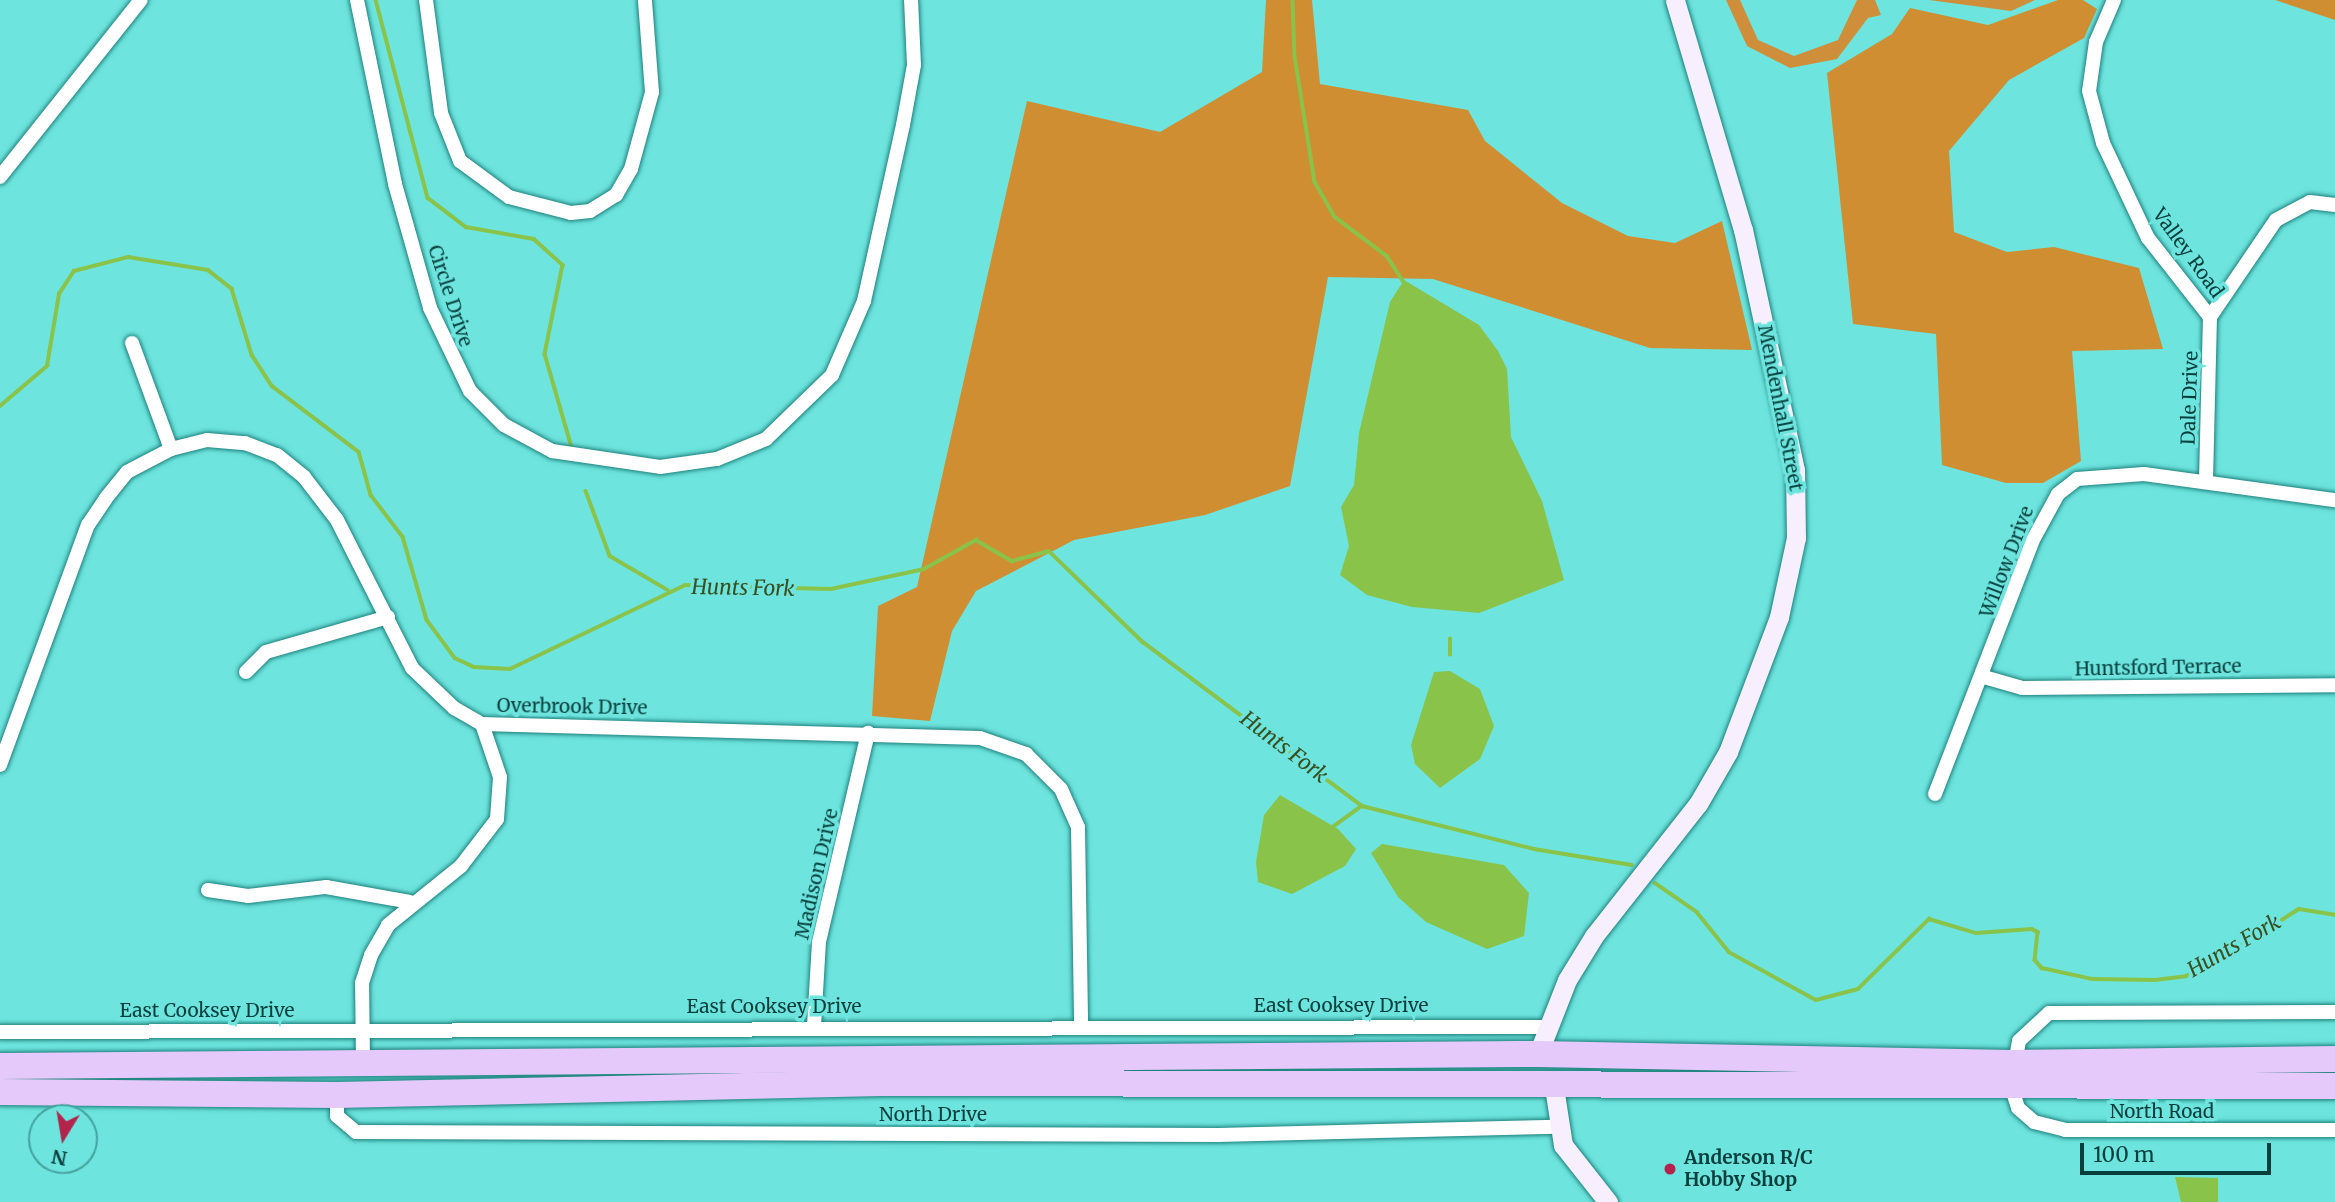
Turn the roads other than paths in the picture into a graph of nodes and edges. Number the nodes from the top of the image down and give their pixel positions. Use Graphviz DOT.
graph roads {
  1 [pos="141,0"];
  2 [pos="358,0"];
  3 [pos="426,0"];
  4 [pos="645,0"];
  5 [pos="911,0"];
  6 [pos="1675,0"];
  7 [pos="2114,0"];
  8 [pos="0,177"];
  9 [pos="2335,205"];
  10 [pos="2210,317"];
  11 [pos="132,343"];
  12 [pos="171,449"];
  13 [pos="2206,480"];
  14 [pos="2335,500"];
  15 [pos="388,617"];
  16 [pos="246,672"];
  17 [pos="1984,677"];
  18 [pos="2335,685"];
  19 [pos="482,724"];
  20 [pos="868,733"];
  21 [pos="0,765"];
  22 [pos="1935,794"];
  23 [pos="208,890"];
  24 [pos="410,902"];
  25 [pos="2335,1012"];
  26 [pos="1081,1024"];
  27 [pos="814,1026"];
  28 [pos="1548,1027"];
  29 [pos="362,1029"];
  30 [pos="0,1032"];
  31 [pos="1538,1054"];
  32 [pos="1683,1057"];
  33 [pos="2335,1059"];
  34 [pos="363,1060"];
  35 [pos="0,1066"];
  36 [pos="2012,1074"];
  37 [pos="1444,1083"];
  38 [pos="2335,1086"];
  39 [pos="1554,1087"];
  40 [pos="0,1092"];
  41 [pos="337,1095"];
  42 [pos="1556,1127"];
  43 [pos="2335,1130"];
  44 [pos="1608,1202"];
  1 -- 8 [label="street"];
  2 -- 5 [label="street, Circle Drive"];
  3 -- 4 [label="street"];
  6 -- 28 [label="street, Mendenhall Street"];
  7 -- 10 [label="street, Valley Road"];
  9 -- 10 [label="street, Valley Road"];
  10 -- 13 [label="street, Dale Drive"];
  11 -- 12 [label="street"];
  12 -- 15 [label="street, Overbrook Drive"];
  12 -- 21 [label="street, Overbrook Drive"];
  13 -- 14 [label="street, Willow Drive"];
  13 -- 17 [label="street, Willow Drive"];
  15 -- 16 [label="street"];
  15 -- 19 [label="street, Overbrook Drive"];
  17 -- 18 [label="street, Huntsford Terrace"];
  17 -- 22 [label="street, Willow Drive"];
  19 -- 20 [label="street, Overbrook Drive"];
  19 -- 24 [label="street"];
  20 -- 26 [label="street, Overbrook Drive"];
  20 -- 27 [label="street, Madison Drive"];
  23 -- 24 [label="street"];
  24 -- 29 [label="street"];
  25 -- 36 [label="street"];
  26 -- 27 [label="street, East Cooksey Drive"];
  26 -- 28 [label="street, East Cooksey Drive"];
  27 -- 29 [label="street, East Cooksey Drive"];
  28 -- 31 [label="street, Mendenhall Street"];
  29 -- 30 [label="street, East Cooksey Drive"];
  29 -- 34 [label="street"];
  31 -- 32 [label="highway"];
  31 -- 34 [label="highway"];
  31 -- 37 [label="highway"];
  32 -- 36 [label="highway"];
  32 -- 39 [label="highway"];
  33 -- 36 [label="highway"];
  34 -- 35 [label="highway"];
  36 -- 38 [label="highway"];
  36 -- 39 [label="highway"];
  36 -- 43 [label="street, North Road"];
  37 -- 39 [label="highway"];
  37 -- 41 [label="highway"];
  39 -- 42 [label="street"];
  40 -- 41 [label="highway"];
  41 -- 42 [label="street, North Drive"];
  42 -- 44 [label="street"];
}
